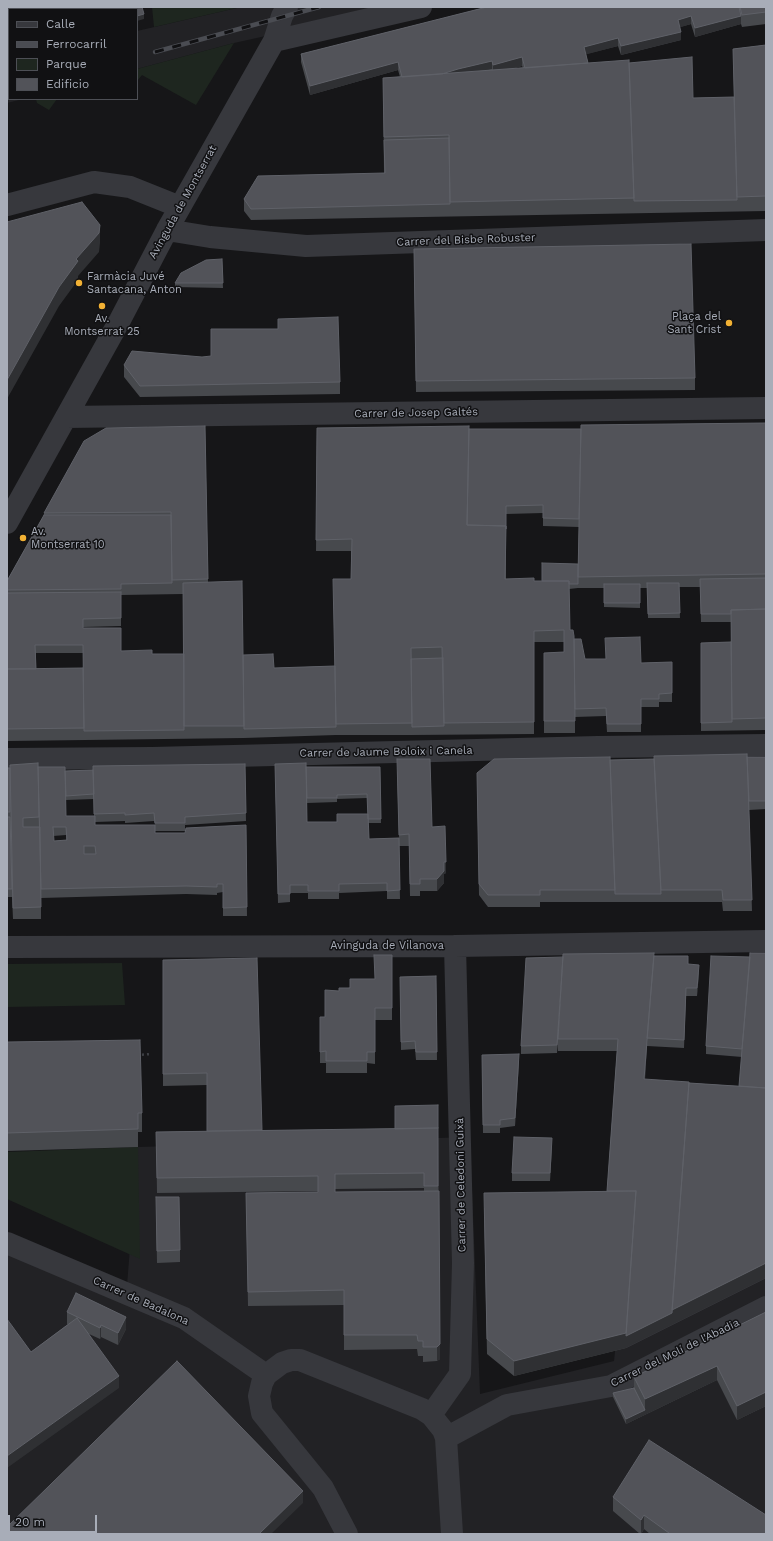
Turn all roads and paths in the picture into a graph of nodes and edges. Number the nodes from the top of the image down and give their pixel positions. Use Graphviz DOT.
graph roads {
  1 [pos="287,7"];
  2 [pos="421,7"];
  3 [pos="274,41"];
  4 [pos="7,205"];
  5 [pos="180,207"];
  6 [pos="167,230"];
  7 [pos="766,230"];
  8 [pos="766,408"];
  9 [pos="66,417"];
  10 [pos="7,523"];
  11 [pos="766,745"];
  12 [pos="7,759"];
  13 [pos="766,941"];
  14 [pos="455,946"];
  15 [pos="7,947"];
  16 [pos="150,1054"];
  17 [pos="135,1055"];
  18 [pos="7,1243"];
  19 [pos="766,1307"];
  20 [pos="266,1375"];
  21 [pos="431,1415"];
  22 [pos="446,1438"];
  23 [pos="347,1534"];
  24 [pos="452,1534"];
  1 -- 3 [label="street, Avinguda de Montserrat"];
  2 -- 3 [label="street"];
  3 -- 5 [label="street, Avinguda de Montserrat"];
  4 -- 5 [label="street"];
  5 -- 6 [label="street, Avinguda de Montserrat"];
  6 -- 7 [label="street, Carrer del Bisbe Robuster"];
  6 -- 9 [label="street, Avinguda de Montserrat"];
  8 -- 9 [label="street, Carrer de Josep Galtés"];
  9 -- 10 [label="street, Avinguda de Montserrat"];
  11 -- 12 [label="street, Carrer de Jaume Boloix i Canela"];
  13 -- 14 [label="street, Avinguda de Vilanova"];
  14 -- 15 [label="street, Avinguda de Vilanova"];
  14 -- 21 [label="street, Carrer de Celedoni Guixà"];
  16 -- 17 [label="path"];
  18 -- 20 [label="street, Carrer de Badalona"];
  19 -- 22 [label="street, Carrer del Molí de l'Abadia"];
  20 -- 21 [label="street"];
  20 -- 23 [label="street"];
  21 -- 22 [label="street"];
  22 -- 24 [label="street"];
}
